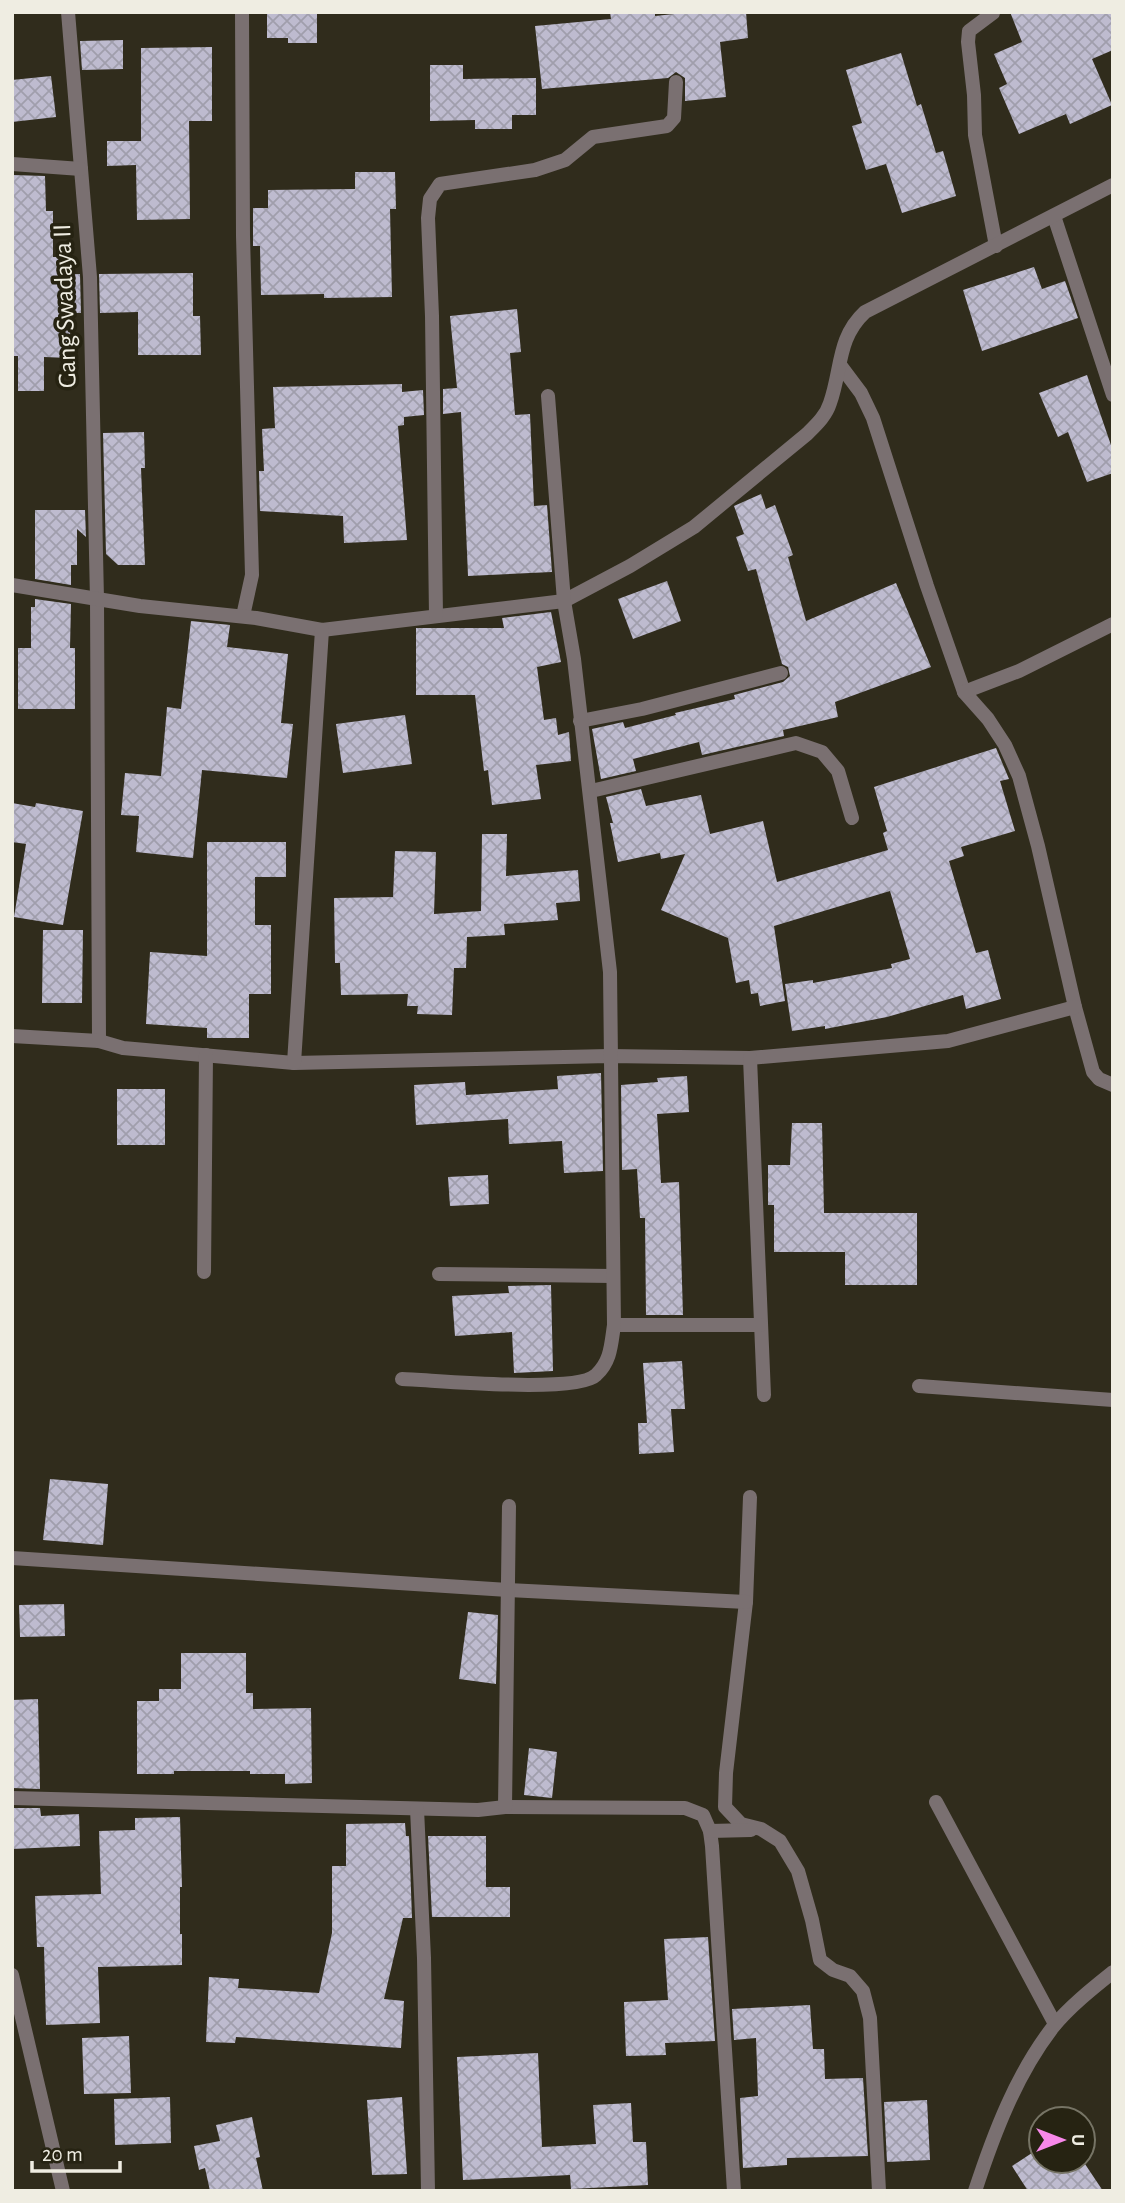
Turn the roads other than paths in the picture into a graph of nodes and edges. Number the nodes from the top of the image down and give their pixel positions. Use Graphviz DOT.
graph roads {
  1 [pos="68,12"];
  2 [pos="242,12"];
  3 [pos="993,13"];
  4 [pos="676,82"];
  5 [pos="12,164"];
  6 [pos="81,169"];
  7 [pos="1113,185"];
  8 [pos="1054,216"];
  9 [pos="996,246"];
  10 [pos="840,365"];
  11 [pos="1113,395"];
  12 [pos="548,396"];
  13 [pos="12,585"];
  14 [pos="97,599"];
  15 [pos="564,601"];
  16 [pos="243,616"];
  17 [pos="436,616"];
  18 [pos="1113,624"];
  19 [pos="322,630"];
  20 [pos="781,673"];
  21 [pos="964,692"];
  22 [pos="580,721"];
  23 [pos="591,791"];
  24 [pos="852,818"];
  25 [pos="1075,1007"];
  26 [pos="12,1036"];
  27 [pos="99,1041"];
  28 [pos="206,1055"];
  29 [pos="609,1056"];
  30 [pos="750,1058"];
  31 [pos="294,1063"];
  32 [pos="1113,1085"];
  33 [pos="204,1272"];
  34 [pos="439,1274"];
  35 [pos="612,1276"];
  36 [pos="614,1325"];
  37 [pos="761,1325"];
  38 [pos="402,1379"];
  39 [pos="919,1386"];
  40 [pos="764,1395"];
  41 [pos="1113,1401"];
  42 [pos="750,1497"];
  43 [pos="509,1506"];
  44 [pos="12,1558"];
  45 [pos="508,1590"];
  46 [pos="746,1602"];
  47 [pos="12,1798"];
  48 [pos="936,1802"];
  49 [pos="505,1807"];
  50 [pos="417,1809"];
  51 [pos="761,1829"];
  52 [pos="710,1831"];
  53 [pos="1113,1972"];
  54 [pos="12,1975"];
  55 [pos="1055,2024"];
  56 [pos="63,2191"];
  57 [pos="428,2191"];
  58 [pos="734,2191"];
  59 [pos="879,2191"];
  60 [pos="975,2191"];
  1 -- 6 [label="street, Gang Swadaya II"];
  2 -- 16 [label="street"];
  3 -- 9 [label="street"];
  4 -- 17 [label="street"];
  5 -- 6 [label="street"];
  6 -- 14 [label="street, Gang Swadaya II"];
  7 -- 8 [label="street"];
  8 -- 9 [label="street"];
  8 -- 11 [label="street"];
  9 -- 10 [label="street"];
  10 -- 15 [label="street"];
  10 -- 21 [label="street"];
  12 -- 15 [label="street"];
  13 -- 14 [label="street"];
  14 -- 16 [label="street"];
  14 -- 27 [label="street, Gang Swadaya II"];
  15 -- 17 [label="street"];
  15 -- 22 [label="street"];
  16 -- 19 [label="street"];
  17 -- 19 [label="street"];
  18 -- 21 [label="street"];
  19 -- 31 [label="street"];
  20 -- 22 [label="street"];
  21 -- 25 [label="street"];
  22 -- 23 [label="street"];
  23 -- 24 [label="street"];
  23 -- 29 [label="street"];
  25 -- 30 [label="street"];
  25 -- 32 [label="street"];
  26 -- 27 [label="street"];
  27 -- 28 [label="street"];
  28 -- 31 [label="street"];
  28 -- 33 [label="street"];
  29 -- 30 [label="street"];
  29 -- 31 [label="street"];
  29 -- 35 [label="street"];
  30 -- 37 [label="street"];
  34 -- 35 [label="street"];
  35 -- 36 [label="street"];
  36 -- 37 [label="street"];
  36 -- 38 [label="street"];
  37 -- 40 [label="street"];
  39 -- 41 [label="street"];
  42 -- 46 [label="street"];
  43 -- 45 [label="street"];
  44 -- 45 [label="street"];
  45 -- 46 [label="street"];
  45 -- 49 [label="street"];
  46 -- 51 [label="street"];
  47 -- 50 [label="street"];
  48 -- 55 [label="street"];
  49 -- 50 [label="street"];
  49 -- 52 [label="street"];
  50 -- 57 [label="street"];
  51 -- 52 [label="street"];
  51 -- 59 [label="street"];
  52 -- 58 [label="street"];
  53 -- 55 [label="street"];
  54 -- 56 [label="street"];
  55 -- 60 [label="street"];
}
